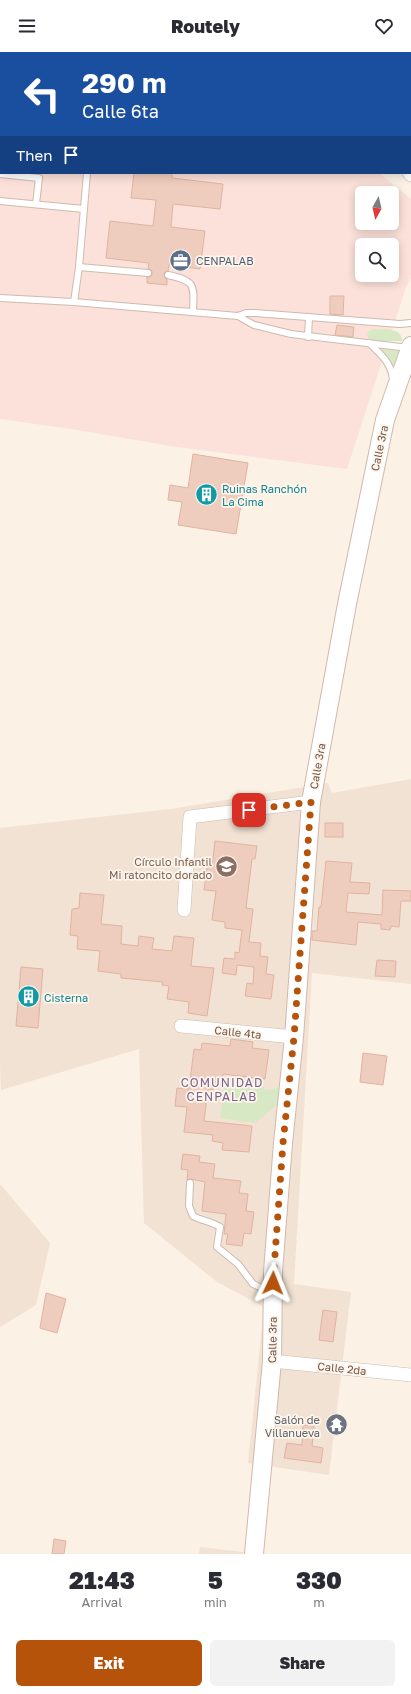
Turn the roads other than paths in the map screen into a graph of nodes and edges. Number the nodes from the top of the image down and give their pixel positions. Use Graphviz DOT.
graph roads {
  1 [pos="0,174"];
  2 [pos="87,174"];
  3 [pos="0,200"];
  4 [pos="36,204"];
  5 [pos="84,208"];
  6 [pos="79,267"];
  7 [pos="148,273"];
  8 [pos="168,275"];
  9 [pos="0,298"];
  10 [pos="74,302"];
  11 [pos="193,311"];
  12 [pos="238,316"];
  13 [pos="310,317"];
  14 [pos="411,323"];
  15 [pos="308,337"];
  16 [pos="369,343"];
  17 [pos="411,347"];
  18 [pos="385,420"];
  19 [pos="311,802"];
  20 [pos="184,910"];
  21 [pos="181,1026"];
  22 [pos="294,1037"];
  23 [pos="190,1182"];
  24 [pos="273,1294"];
  25 [pos="272,1361"];
  26 [pos="411,1375"];
  27 [pos="254,1554"];
  1 -- 4 [label="lane"];
  2 -- 5 [label="lane"];
  3 -- 4 [label="lane"];
  4 -- 5 [label="lane"];
  5 -- 6 [label="lane"];
  6 -- 7 [label="lane"];
  6 -- 10 [label="lane"];
  8 -- 11 [label="lane"];
  9 -- 10 [label="lane"];
  10 -- 11 [label="lane"];
  11 -- 12 [label="lane"];
  12 -- 13 [label="lane"];
  12 -- 15 [label="lane"];
  13 -- 14 [label="lane"];
  13 -- 15 [label="lane"];
  15 -- 16 [label="lane"];
  16 -- 17 [label="lane"];
  16 -- 18 [label="lane"];
  17 -- 18 [label="street, Calle 3ra"];
  18 -- 19 [label="street, Calle 3ra"];
  19 -- 20 [label="street"];
  19 -- 22 [label="street, Calle 3ra"];
  21 -- 22 [label="street, Calle 4ta"];
  22 -- 24 [label="street, Calle 3ra"];
  23 -- 24 [label="lane"];
  24 -- 25 [label="street, Calle 3ra"];
  25 -- 26 [label="street, Calle 2da"];
  25 -- 27 [label="street, Calle 3ra"];
}
